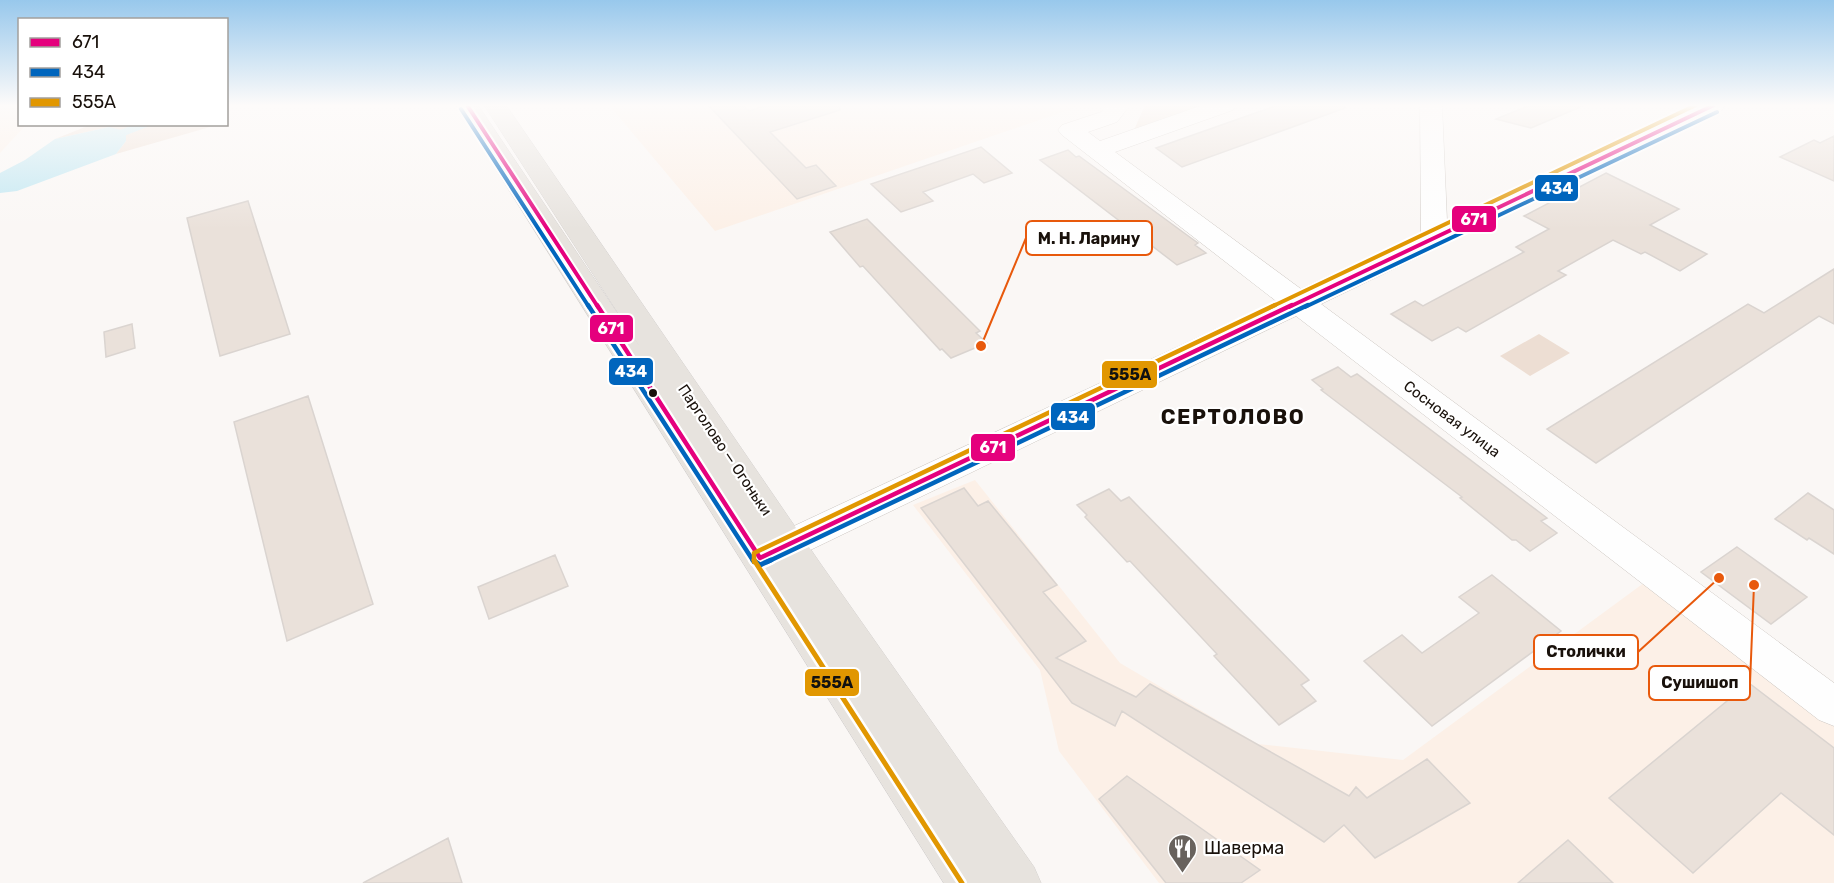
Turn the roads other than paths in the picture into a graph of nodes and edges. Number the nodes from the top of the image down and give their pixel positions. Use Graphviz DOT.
graph roads {
  1 [pos="495,146"];
  2 [pos="521,146"];
  3 [pos="1092,146"];
  4 [pos="1108,146"];
  5 [pos="1432,146"];
  6 [pos="1627,146"];
  7 [pos="1097,150"];
  8 [pos="1434,238"];
  9 [pos="1299,302"];
  10 [pos="774,551"];
  11 [pos="1834,707"];
  12 [pos="971,883"];
  13 [pos="1018,883"];
  1 -- 10 [label="main road, Парголово — Огоньки"];
  2 -- 10 [label="main road, Парголово — Огоньки"];
  3 -- 7 [label="street, Сосновая улица"];
  4 -- 7 [label="street"];
  5 -- 8 [label="street"];
  6 -- 8 [label="street"];
  7 -- 9 [label="street, Сосновая улица"];
  8 -- 9 [label="street"];
  9 -- 10 [label="street"];
  9 -- 11 [label="street, Сосновая улица"];
  10 -- 12 [label="main road, Парголово — Огоньки"];
  10 -- 13 [label="main road, Парголово — Огоньки"];
}
